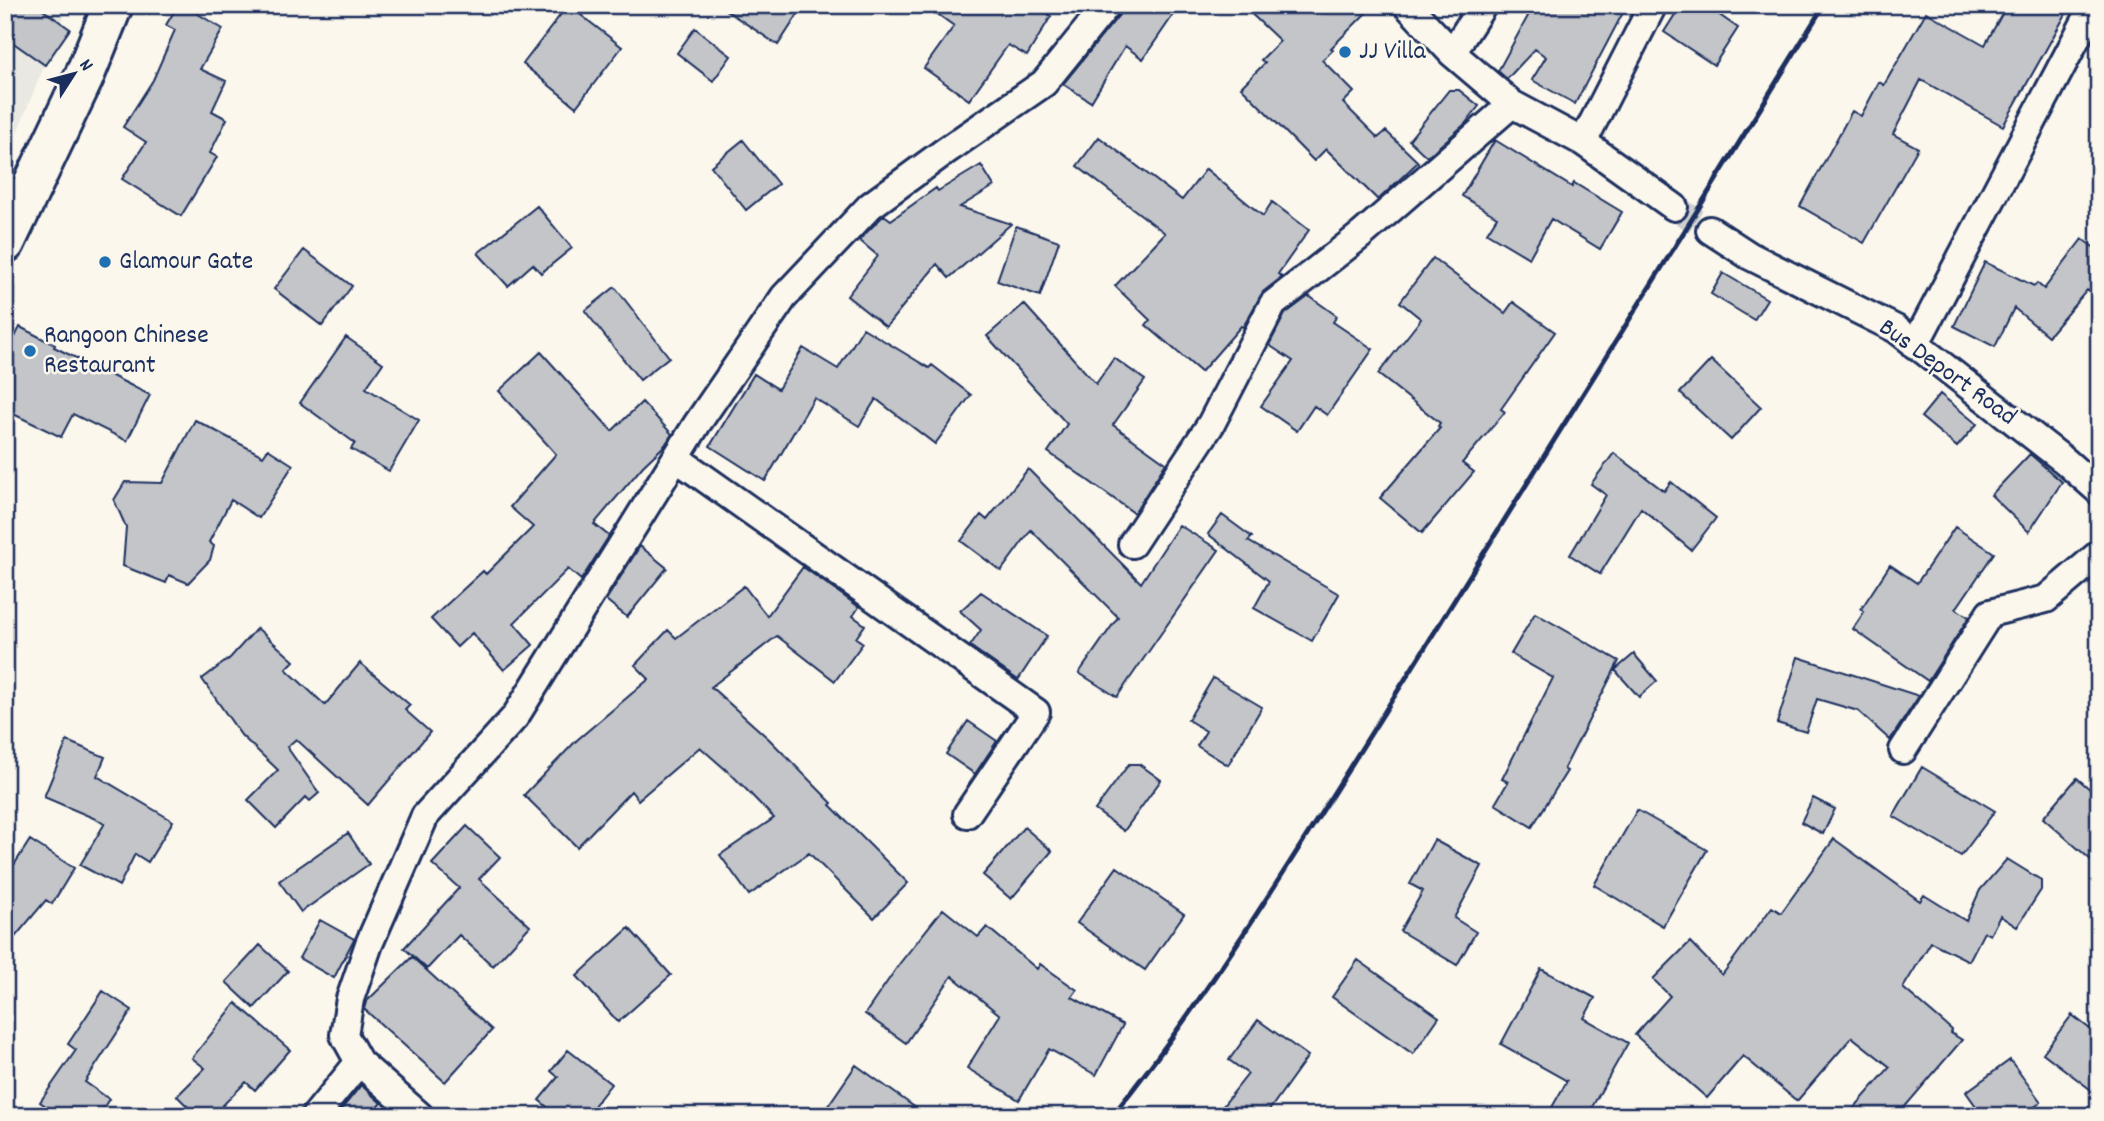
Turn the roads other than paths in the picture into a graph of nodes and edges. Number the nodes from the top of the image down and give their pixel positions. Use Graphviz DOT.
graph roads {
  1 [pos="113,5"];
  2 [pos="1107,5"];
  3 [pos="1407,5"];
  4 [pos="1483,5"];
  5 [pos="1653,5"];
  6 [pos="2094,5"];
  7 [pos="1452,53"];
  8 [pos="1512,103"];
  9 [pos="1583,142"];
  10 [pos="1674,207"];
  11 [pos="1710,230"];
  12 [pos="5,243"];
  13 [pos="1915,345"];
  14 [pos="676,458"];
  15 [pos="2099,491"];
  16 [pos="1132,544"];
  17 [pos="2099,554"];
  18 [pos="1903,750"];
  19 [pos="967,814"];
  20 [pos="359,1062"];
  21 [pos="315,1116"];
  22 [pos="420,1116"];
  1 -- 12 [label="highway"];
  2 -- 14 [label="street"];
  3 -- 7 [label="street"];
  4 -- 7 [label="street"];
  5 -- 9 [label="street"];
  6 -- 13 [label="street"];
  7 -- 8 [label="street"];
  8 -- 9 [label="street"];
  8 -- 16 [label="street"];
  9 -- 10 [label="street"];
  11 -- 13 [label="street, Bus Deport Road"];
  13 -- 15 [label="street, Bus Deport Road"];
  14 -- 19 [label="street"];
  14 -- 20 [label="street"];
  17 -- 18 [label="street"];
  20 -- 21 [label="street"];
  20 -- 22 [label="street"];
}
